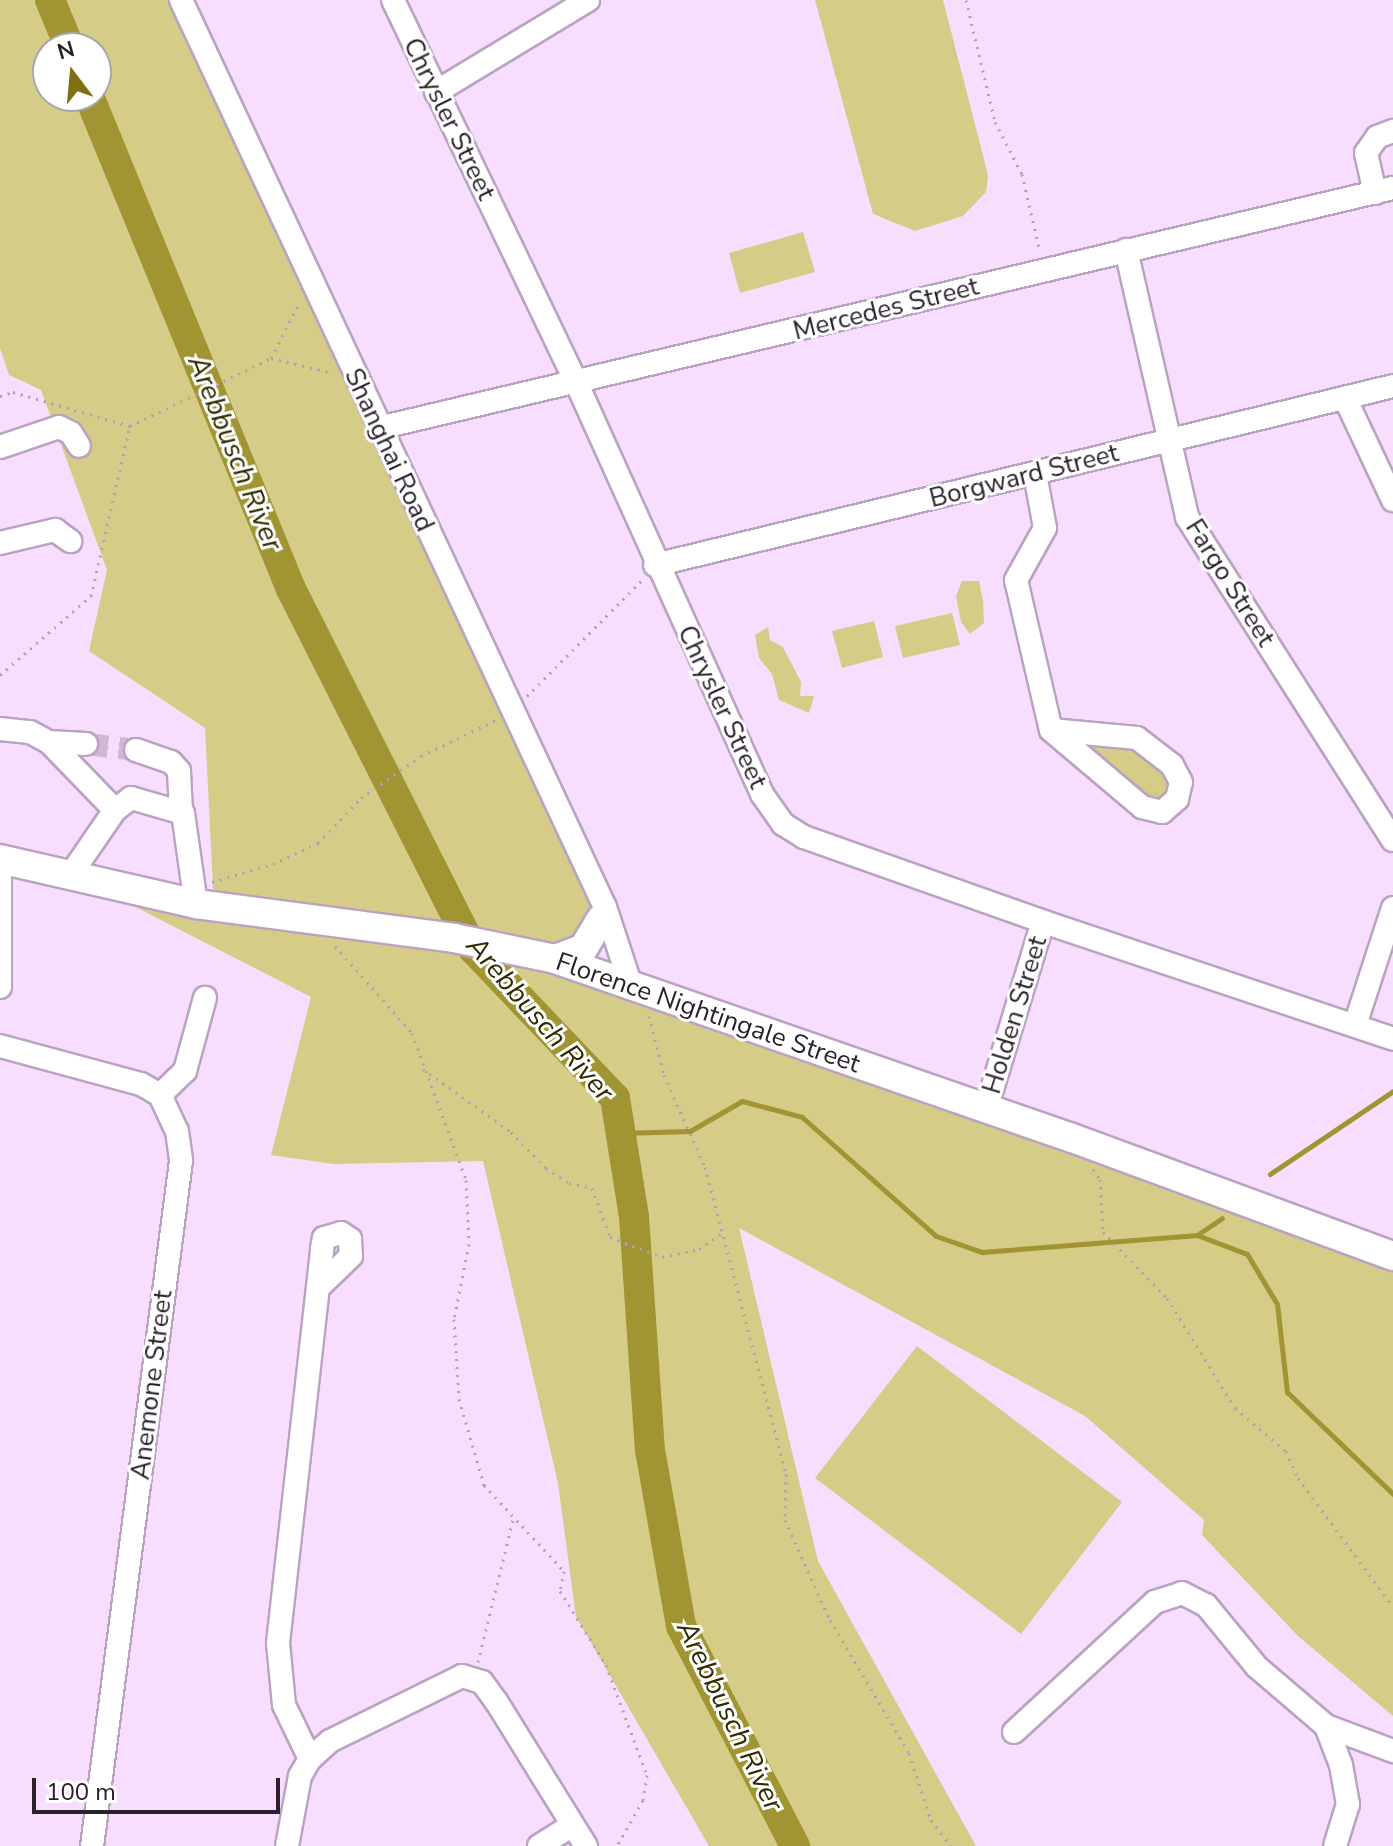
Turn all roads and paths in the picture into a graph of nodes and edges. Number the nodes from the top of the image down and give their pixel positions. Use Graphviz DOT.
graph roads {
  1 [pos="181,0"];
  2 [pos="393,0"];
  3 [pos="588,0"];
  4 [pos="966,0"];
  5 [pos="436,92"];
  6 [pos="1393,131"];
  7 [pos="1384,190"];
  8 [pos="1126,250"];
  9 [pos="1044,270"];
  10 [pos="310,280"];
  11 [pos="271,358"];
  12 [pos="356,379"];
  13 [pos="577,384"];
  14 [pos="1393,386"];
  15 [pos="1345,398"];
  16 [pos="379,428"];
  17 [pos="1168,440"];
  18 [pos="79,446"];
  19 [pos="0,447"];
  20 [pos="1035,474"];
  21 [pos="1393,500"];
  22 [pos="70,541"];
  23 [pos="0,543"];
  24 [pos="655,565"];
  25 [pos="0,675"];
  26 [pos="511,712"];
  27 [pos="0,729"];
  28 [pos="1051,730"];
  29 [pos="49,742"];
  30 [pos="86,744"];
  31 [pos="136,750"];
  32 [pos="115,810"];
  33 [pos="181,812"];
  34 [pos="1393,840"];
  35 [pos="0,859"];
  36 [pos="71,874"];
  37 [pos="194,895"];
  38 [pos="600,908"];
  39 [pos="1393,908"];
  40 [pos="319,920"];
  41 [pos="1043,921"];
  42 [pos="555,959"];
  43 [pos="629,984"];
  44 [pos="0,987"];
  45 [pos="205,998"];
  46 [pos="1355,1025"];
  47 [pos="1393,1039"];
  48 [pos="0,1046"];
  49 [pos="423,1069"];
  50 [pos="160,1095"];
  51 [pos="986,1109"];
  52 [pos="1072,1138"];
  53 [pos="721,1234"];
  54 [pos="1393,1256"];
  55 [pos="320,1286"];
  56 [pos="514,1515"];
  57 [pos="1393,1607"];
  58 [pos="474,1677"];
  59 [pos="1326,1726"];
  60 [pos="1014,1732"];
  61 [pos="1393,1751"];
  62 [pos="310,1759"];
  63 [pos="572,1825"];
  64 [pos="92,1846"];
  65 [pos="287,1846"];
  66 [pos="539,1846"];
  67 [pos="586,1846"];
  68 [pos="617,1846"];
  69 [pos="951,1846"];
  70 [pos="1335,1846"];
  1 -- 10 [label="street, Shanghai Road"];
  2 -- 5 [label="street, Chrysler Street"];
  3 -- 5 [label="street"];
  4 -- 9 [label="path"];
  5 -- 13 [label="street, Chrysler Street"];
  6 -- 7 [label="street"];
  7 -- 8 [label="street, Mercedes Street"];
  8 -- 9 [label="street, Mercedes Street"];
  8 -- 17 [label="street, Fargo Street"];
  9 -- 13 [label="street, Mercedes Street"];
  10 -- 11 [label="path"];
  10 -- 12 [label="street, Shanghai Road"];
  11 -- 12 [label="path"];
  11 -- 25 [label="path"];
  12 -- 16 [label="street, Shanghai Road"];
  13 -- 16 [label="street, Mercedes Street"];
  13 -- 24 [label="street, Chrysler Street"];
  14 -- 15 [label="street, Borgward Street"];
  15 -- 17 [label="street, Borgward Street"];
  15 -- 21 [label="street"];
  16 -- 26 [label="street, Shanghai Road"];
  17 -- 20 [label="street, Borgward Street"];
  17 -- 34 [label="street, Fargo Street"];
  18 -- 19 [label="street"];
  20 -- 24 [label="street, Borgward Street"];
  20 -- 28 [label="street"];
  22 -- 23 [label="street"];
  24 -- 26 [label="path"];
  24 -- 41 [label="street, Chrysler Street"];
  26 -- 37 [label="path"];
  26 -- 38 [label="street, Shanghai Road"];
  27 -- 29 [label="street"];
  28 -- 28 [label="street"];
  29 -- 30 [label="street"];
  29 -- 32 [label="street"];
  31 -- 33 [label="street"];
  32 -- 33 [label="street"];
  32 -- 36 [label="street"];
  33 -- 37 [label="street"];
  35 -- 36 [label="main road, Florence Nightingale Street"];
  35 -- 44 [label="street"];
  36 -- 37 [label="main road, Florence Nightingale Street"];
  37 -- 40 [label="main road, Florence Nightingale Street"];
  38 -- 42 [label="main road"];
  38 -- 43 [label="street, Shanghai Road"];
  39 -- 46 [label="street"];
  40 -- 42 [label="main road, Florence Nightingale Street"];
  40 -- 49 [label="path"];
  41 -- 46 [label="street, Chrysler Street"];
  41 -- 51 [label="street, Holden Street"];
  42 -- 43 [label="main road, Florence Nightingale Street"];
  43 -- 51 [label="main road, Florence Nightingale Street"];
  43 -- 53 [label="path"];
  45 -- 50 [label="street"];
  46 -- 47 [label="street, Chrysler Street"];
  48 -- 50 [label="street"];
  49 -- 53 [label="path"];
  49 -- 56 [label="path"];
  50 -- 64 [label="street, Anemone Street"];
  51 -- 52 [label="main road, Florence Nightingale Street"];
  52 -- 54 [label="main road, Florence Nightingale Street"];
  52 -- 57 [label="path"];
  53 -- 69 [label="path"];
  55 -- 62 [label="street"];
  56 -- 58 [label="path"];
  56 -- 68 [label="path"];
  58 -- 62 [label="street"];
  58 -- 63 [label="street"];
  59 -- 60 [label="street"];
  59 -- 61 [label="street"];
  59 -- 70 [label="street"];
  62 -- 65 [label="street"];
  63 -- 66 [label="street"];
  63 -- 67 [label="street"];
}
